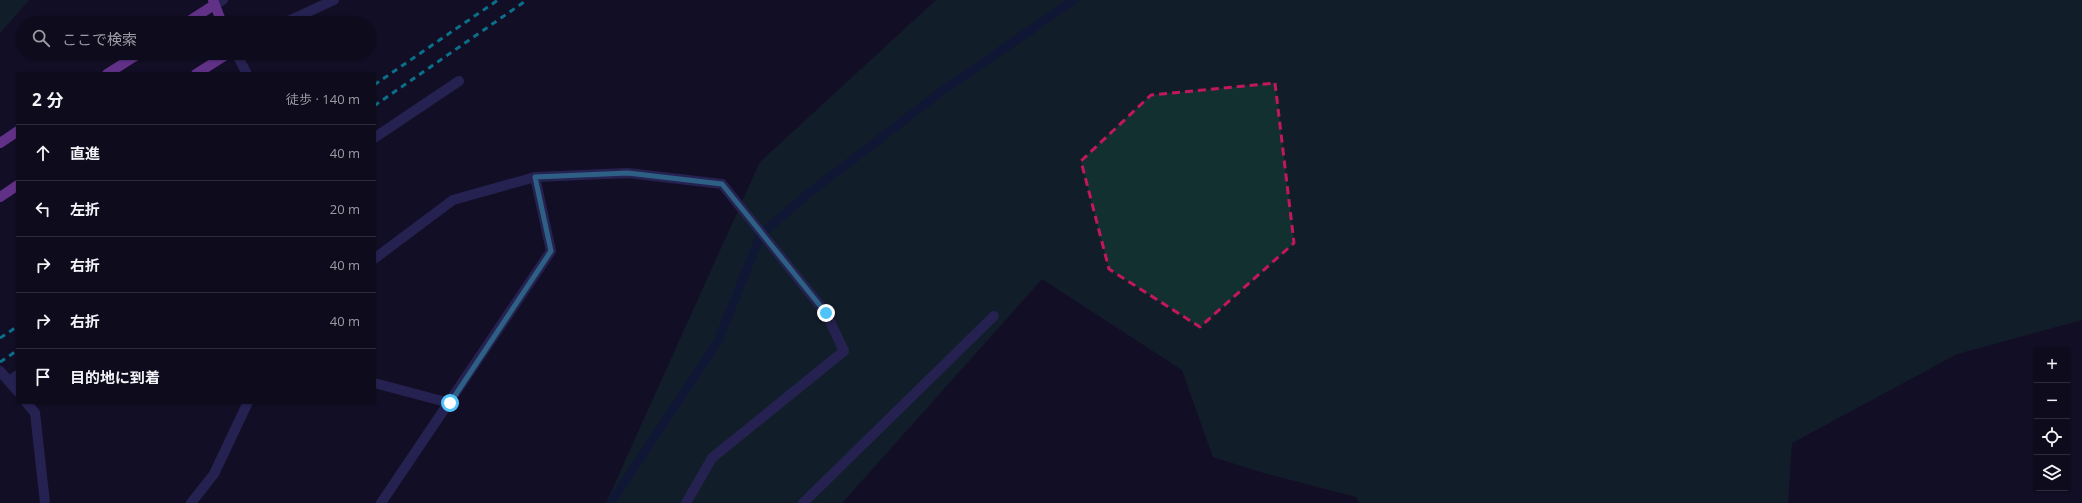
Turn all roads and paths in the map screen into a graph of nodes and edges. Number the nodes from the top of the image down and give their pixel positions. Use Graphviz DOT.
graph roads {
  1 [pos="224,0"];
  2 [pos="334,0"];
  3 [pos="214,3"];
  4 [pos="196,16"];
  5 [pos="219,16"];
  6 [pos="299,16"];
  7 [pos="129,60"];
  8 [pos="218,60"];
  9 [pos="240,60"];
  10 [pos="110,72"];
  11 [pos="199,72"];
  12 [pos="246,72"];
  13 [pos="459,81"];
  14 [pos="16,132"];
  15 [pos="376,137"];
  16 [pos="0,143"];
  17 [pos="535,177"];
  18 [pos="16,186"];
  19 [pos="0,197"];
  20 [pos="376,258"];
  21 [pos="994,316"];
  22 [pos="0,371"];
  23 [pos="14,378"];
  24 [pos="376,384"];
  25 [pos="450,403"];
  26 [pos="28,404"];
  27 [pos="247,404"];
  28 [pos="45,503"];
  29 [pos="191,503"];
  30 [pos="381,503"];
  31 [pos="686,503"];
  32 [pos="803,503"];
  1 -- 3 [label="street"];
  2 -- 6 [label="street"];
  3 -- 4 [label="main road"];
  3 -- 5 [label="main road"];
  7 -- 10 [label="main road"];
  8 -- 11 [label="main road"];
  9 -- 12 [label="street"];
  13 -- 15 [label="street"];
  14 -- 16 [label="main road"];
  17 -- 20 [label="street"];
  17 -- 25 [label="street"];
  17 -- 31 [label="street"];
  18 -- 19 [label="main road"];
  21 -- 32 [label="street"];
  22 -- 23 [label="street"];
  24 -- 25 [label="street"];
  25 -- 30 [label="street"];
  26 -- 28 [label="street"];
  27 -- 29 [label="street"];
}
